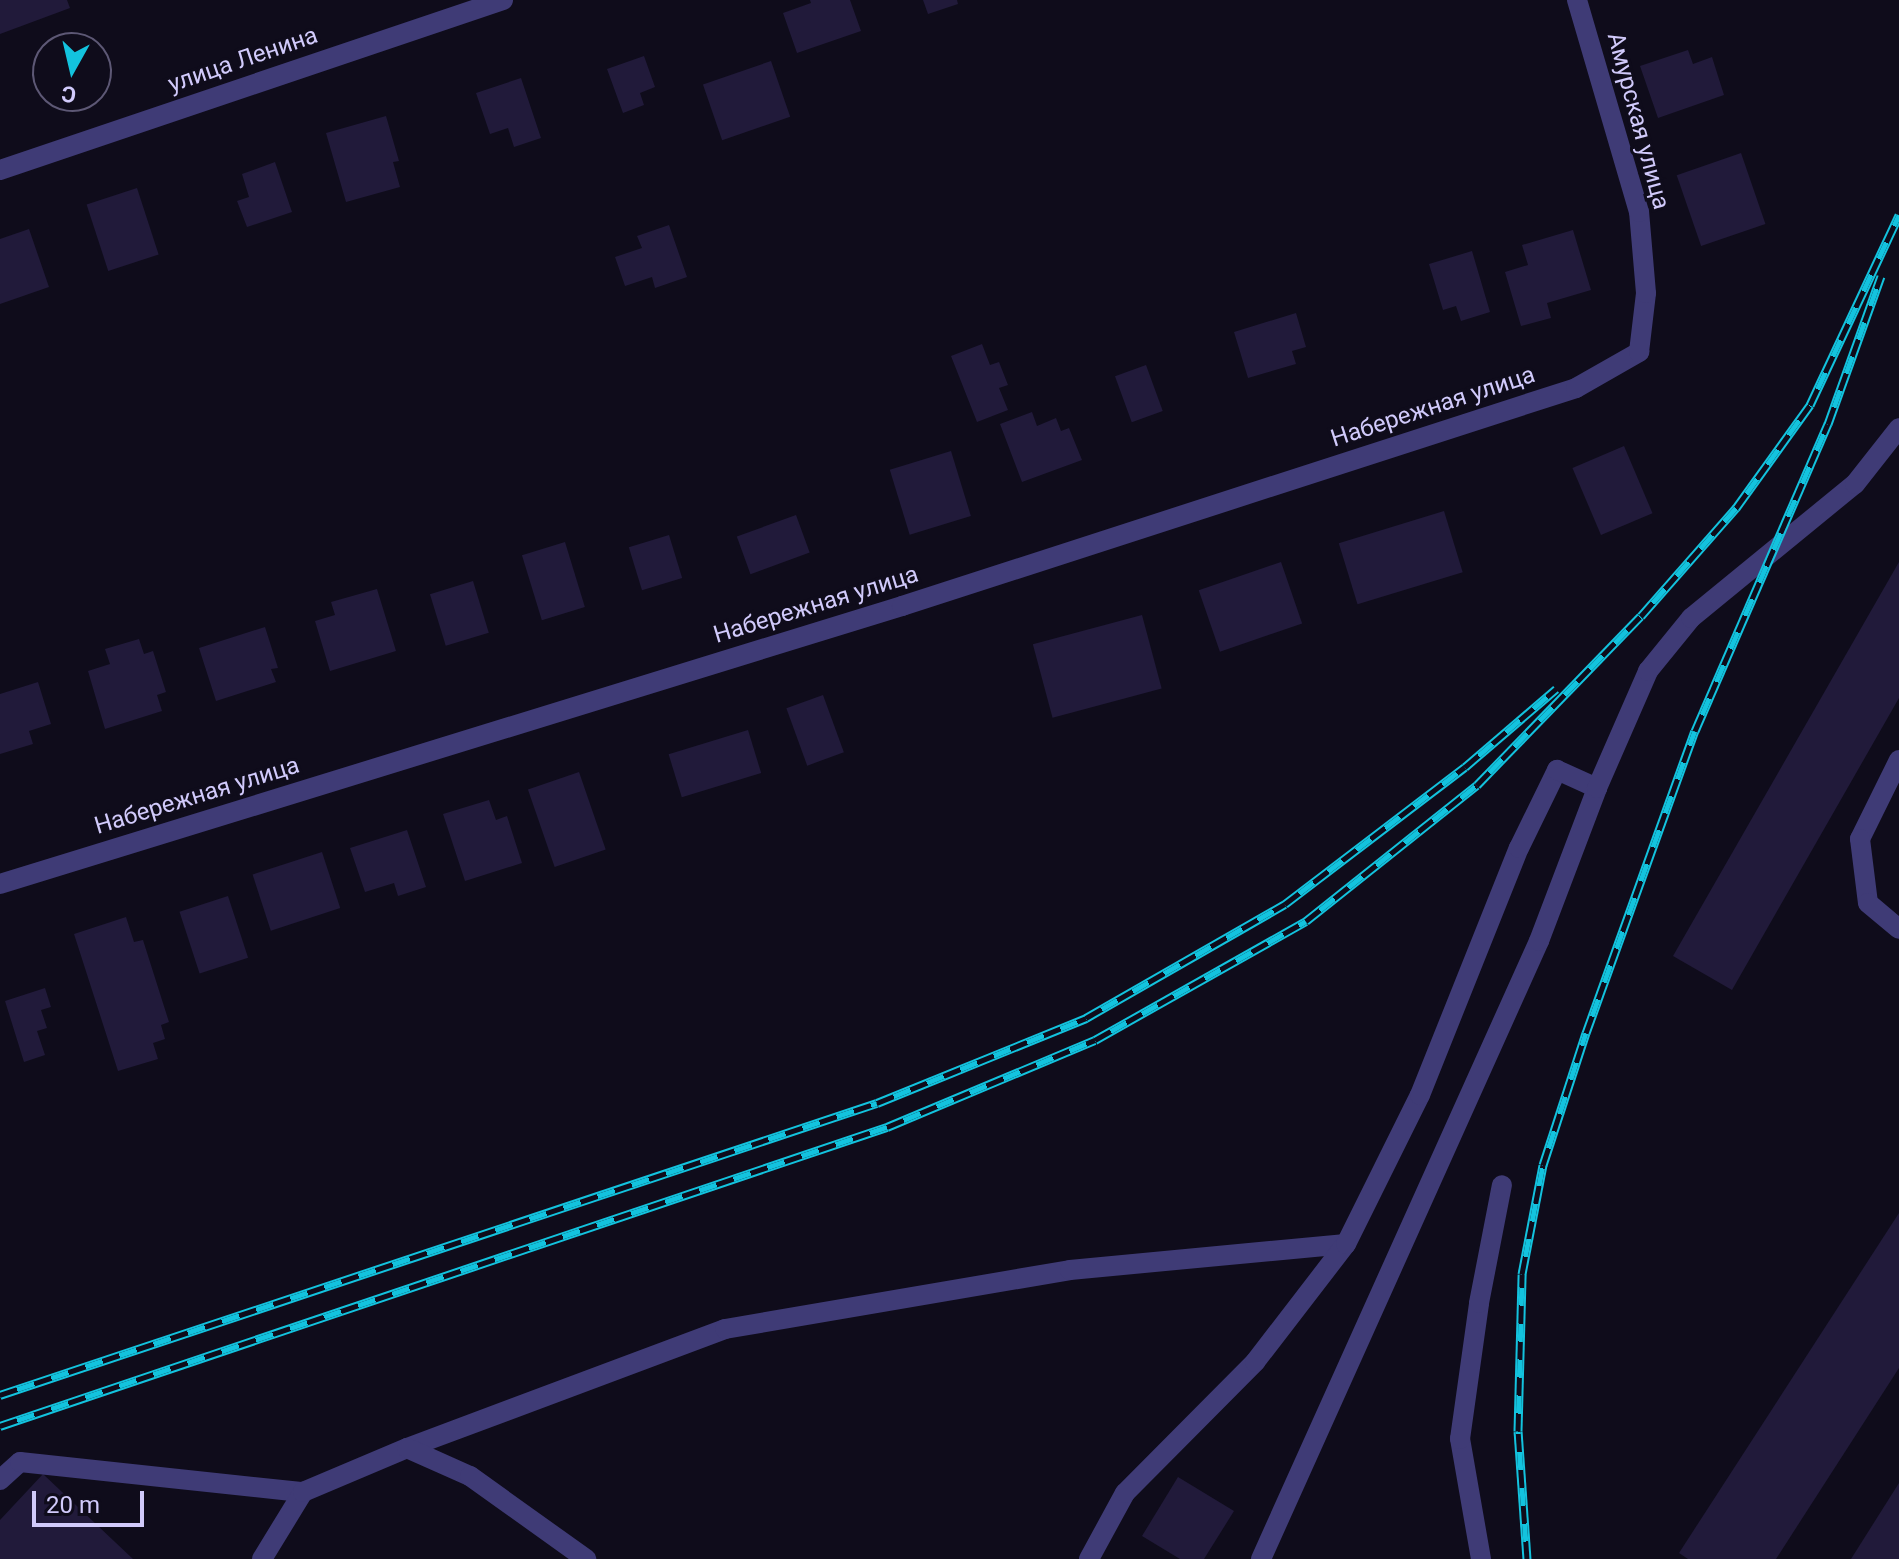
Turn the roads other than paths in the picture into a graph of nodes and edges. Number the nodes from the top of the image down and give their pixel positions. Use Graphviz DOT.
graph roads {
  1 [pos="503,0"];
  2 [pos="1577,0"];
  3 [pos="0,170"];
  4 [pos="1639,352"];
  5 [pos="1899,428"];
  6 [pos="1899,760"];
  7 [pos="1597,788"];
  8 [pos="0,884"];
  9 [pos="1899,929"];
  10 [pos="1502,1185"];
  11 [pos="1346,1244"];
  12 [pos="407,1448"];
  13 [pos="0,1480"];
  14 [pos="303,1492"];
  15 [pos="262,1559"];
  16 [pos="586,1559"];
  17 [pos="1089,1559"];
  18 [pos="1261,1559"];
  19 [pos="1481,1559"];
  1 -- 3 [label="street, улица Ленина"];
  2 -- 4 [label="street, Амурская улица"];
  4 -- 8 [label="street, Набережная улица"];
  5 -- 7 [label="street"];
  6 -- 9 [label="street"];
  7 -- 11 [label="street"];
  7 -- 18 [label="street"];
  10 -- 19 [label="street"];
  11 -- 12 [label="street"];
  11 -- 17 [label="street"];
  12 -- 14 [label="street"];
  12 -- 16 [label="street"];
  13 -- 14 [label="street"];
  14 -- 15 [label="street"];
}
